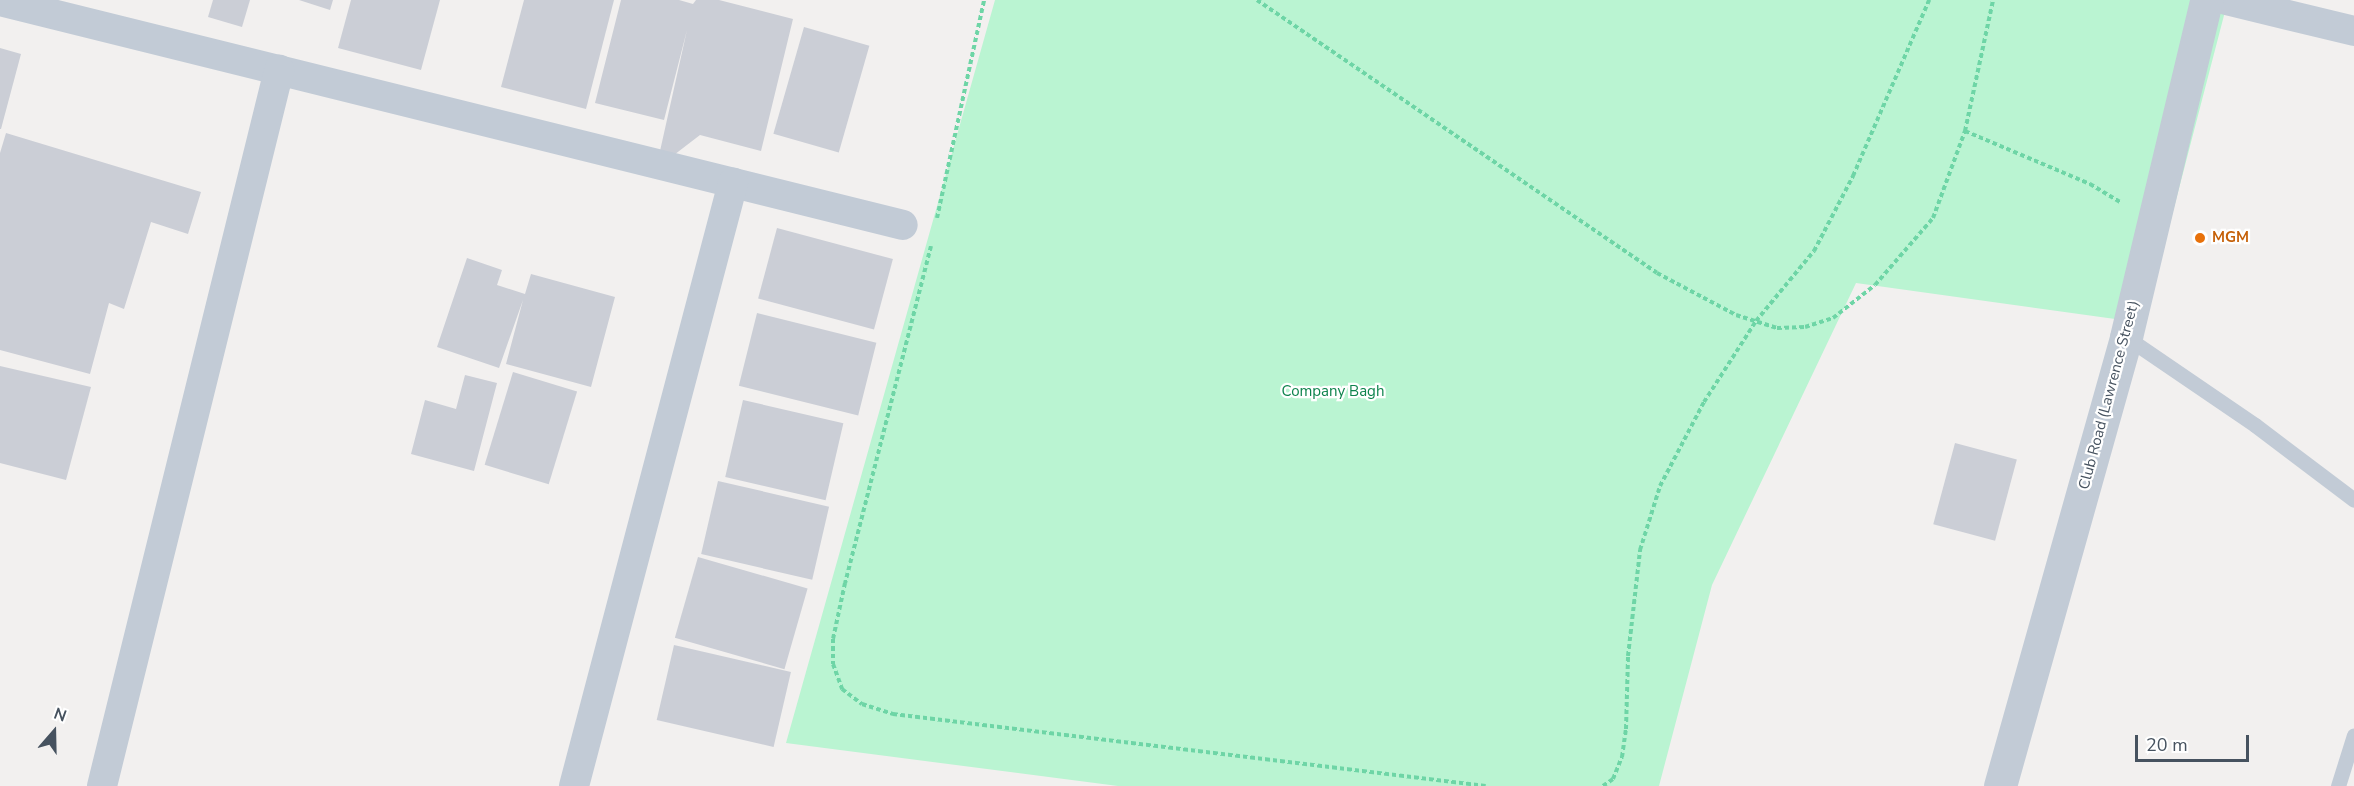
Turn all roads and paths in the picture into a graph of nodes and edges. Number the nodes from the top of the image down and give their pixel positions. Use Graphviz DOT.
graph roads {
  1 [pos="984,0"];
  2 [pos="1257,0"];
  3 [pos="1929,0"];
  4 [pos="1993,0"];
  5 [pos="2206,0"];
  6 [pos="2226,0"];
  7 [pos="0,1"];
  8 [pos="2354,31"];
  9 [pos="279,70"];
  10 [pos="1965,131"];
  11 [pos="734,183"];
  12 [pos="937,220"];
  13 [pos="2153,222"];
  14 [pos="903,225"];
  15 [pos="932,242"];
  16 [pos="1756,321"];
  17 [pos="2126,338"];
  18 [pos="2354,500"];
  19 [pos="2354,735"];
  20 [pos="102,786"];
  21 [pos="574,786"];
  22 [pos="1486,786"];
  23 [pos="1603,786"];
  24 [pos="2000,786"];
  25 [pos="2338,786"];
  1 -- 12 [label="path"];
  2 -- 16 [label="path"];
  3 -- 16 [label="path"];
  4 -- 10 [label="path"];
  5 -- 13 [label="street, Club Road (Lawrence Street)"];
  6 -- 8 [label="street"];
  7 -- 9 [label="street"];
  9 -- 11 [label="street"];
  9 -- 20 [label="street"];
  10 -- 13 [label="path"];
  10 -- 16 [label="path"];
  11 -- 14 [label="street"];
  11 -- 21 [label="street"];
  13 -- 17 [label="street, Club Road (Lawrence Street)"];
  15 -- 22 [label="path"];
  16 -- 23 [label="path"];
  17 -- 18 [label="lane"];
  17 -- 24 [label="street, Club Road (Lawrence Street)"];
  19 -- 25 [label="lane"];
}
